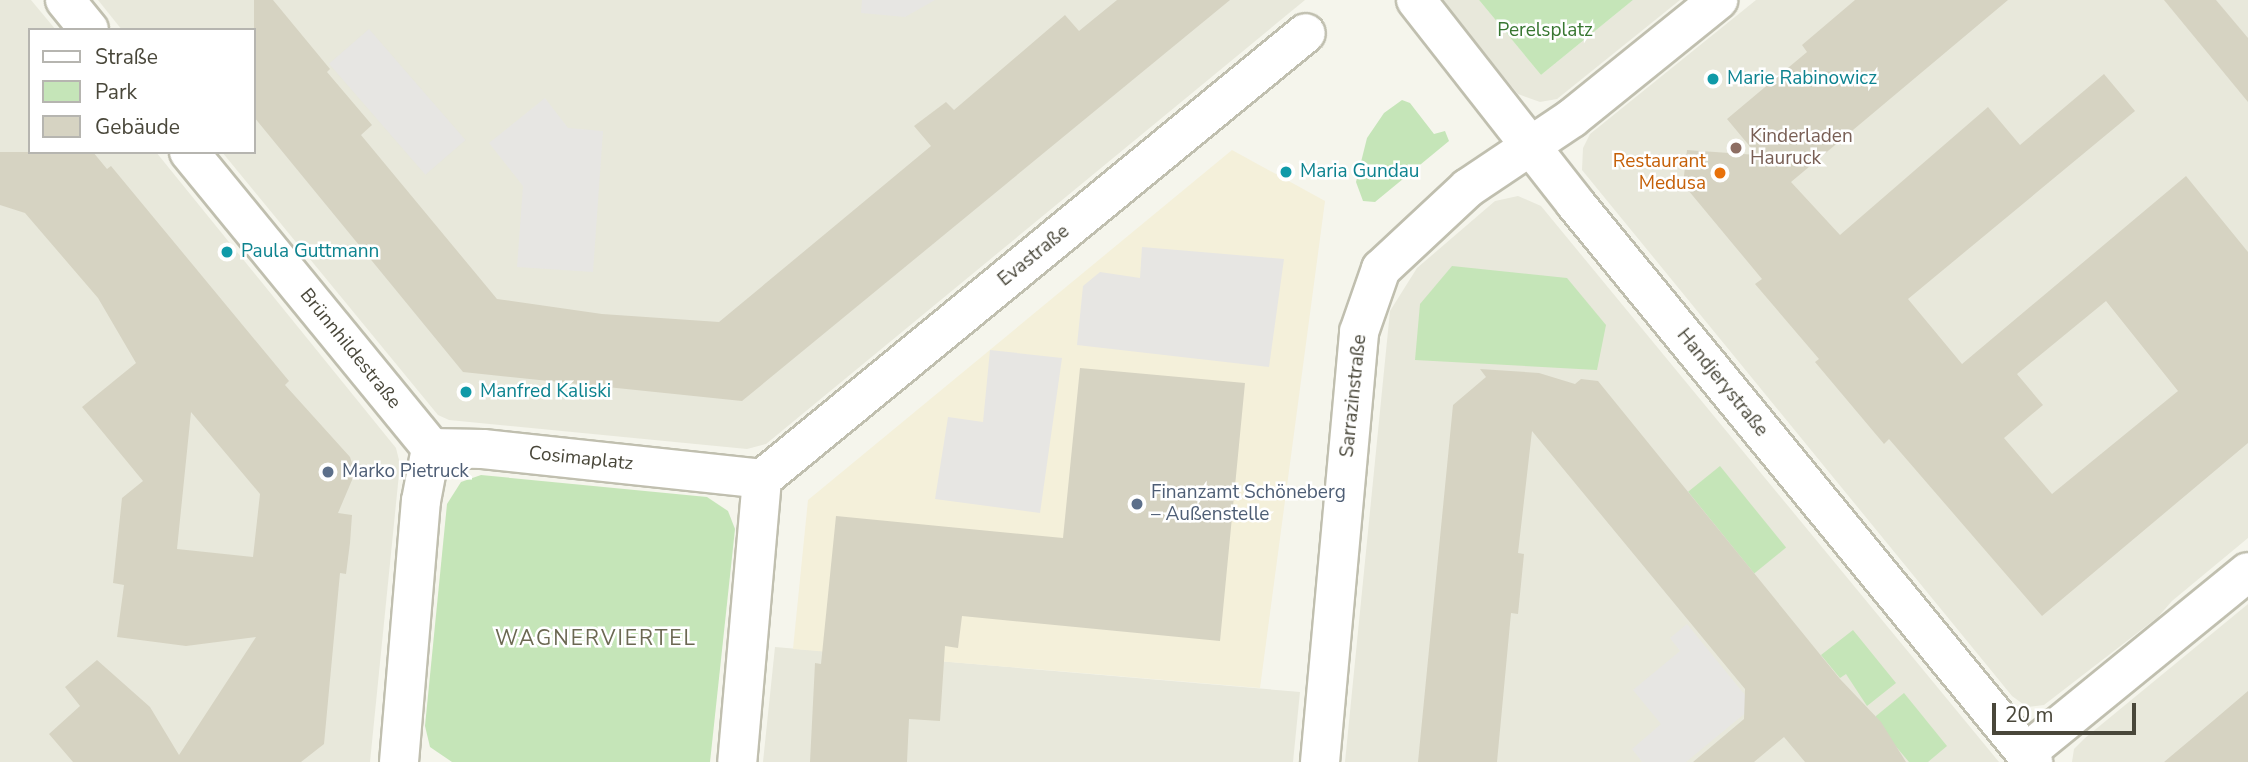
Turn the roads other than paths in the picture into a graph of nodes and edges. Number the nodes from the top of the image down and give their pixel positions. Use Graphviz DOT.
graph roads {
  1 [pos="65,0"];
  2 [pos="1416,0"];
  3 [pos="1717,0"];
  4 [pos="87,28"];
  5 [pos="1306,33"];
  6 [pos="1531,145"];
  7 [pos="191,154"];
  8 [pos="431,448"];
  9 [pos="762,480"];
  10 [pos="2248,572"];
  11 [pos="2030,757"];
  12 [pos="399,762"];
  13 [pos="737,762"];
  14 [pos="1320,762"];
  1 -- 4 [label="street"];
  2 -- 6 [label="street, Handjerystraße"];
  3 -- 6 [label="street"];
  5 -- 9 [label="street, Evastraße"];
  6 -- 11 [label="street, Handjerystraße"];
  6 -- 14 [label="street, Sarrazinstraße"];
  7 -- 8 [label="street, Brünnhildestraße"];
  8 -- 9 [label="street, Cosimaplatz"];
  8 -- 12 [label="street"];
  9 -- 13 [label="street"];
  10 -- 11 [label="street"];
}
